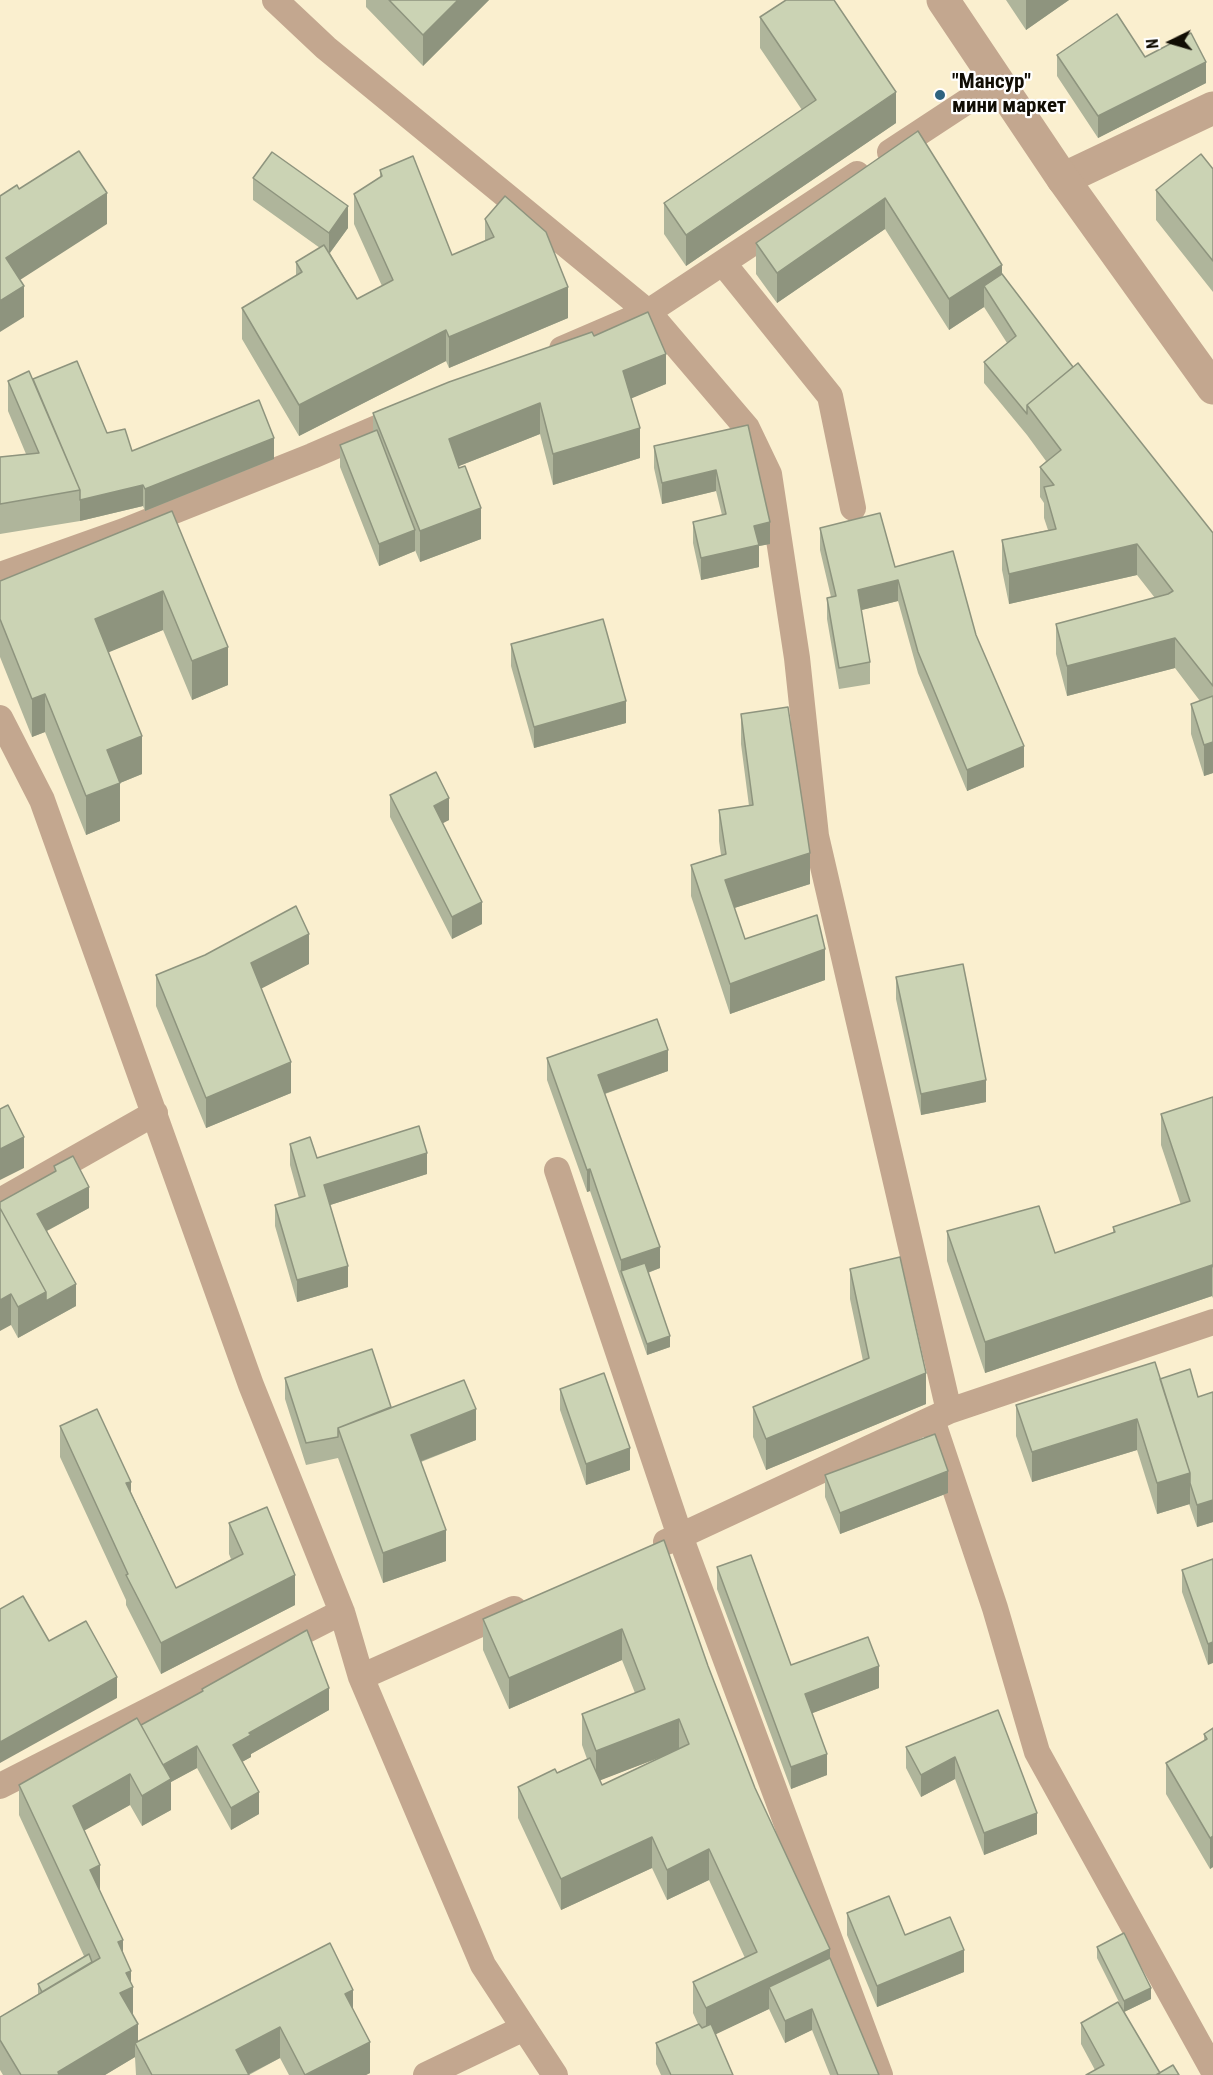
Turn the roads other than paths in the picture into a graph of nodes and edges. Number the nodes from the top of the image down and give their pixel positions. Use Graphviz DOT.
graph roads {
  1 [pos="275,0"];
  2 [pos="943,0"];
  3 [pos="998,81"];
  4 [pos="1213,108"];
  5 [pos="1063,179"];
  6 [pos="723,263"];
  7 [pos="648,312"];
  8 [pos="540,359"];
  9 [pos="1213,388"];
  10 [pos="431,405"];
  11 [pos="853,508"];
  12 [pos="0,575"];
  13 [pos="0,718"];
  14 [pos="155,1113"];
  15 [pos="557,1170"];
  16 [pos="0,1202"];
  17 [pos="1213,1322"];
  18 [pos="940,1415"];
  19 [pos="680,1536"];
  20 [pos="648,1550"];
  21 [pos="531,1602"];
  22 [pos="342,1612"];
  23 [pos="361,1677"];
  24 [pos="0,1786"];
  25 [pos="524,2028"];
  26 [pos="1213,2070"];
  27 [pos="426,2075"];
  28 [pos="555,2075"];
  29 [pos="880,2075"];
  1 -- 7 [label="lane"];
  2 -- 3 [label="street"];
  3 -- 5 [label="street"];
  3 -- 6 [label="lane"];
  4 -- 5 [label="street"];
  5 -- 9 [label="street"];
  6 -- 7 [label="lane"];
  6 -- 11 [label="lane"];
  7 -- 8 [label="lane"];
  7 -- 18 [label="lane"];
  10 -- 12 [label="lane"];
  13 -- 14 [label="lane"];
  14 -- 16 [label="lane"];
  14 -- 22 [label="lane"];
  15 -- 19 [label="lane"];
  17 -- 18 [label="lane"];
  18 -- 19 [label="lane"];
  18 -- 26 [label="lane"];
  19 -- 20 [label="lane"];
  19 -- 29 [label="lane"];
  21 -- 23 [label="lane"];
  22 -- 23 [label="lane"];
  22 -- 24 [label="lane"];
  23 -- 25 [label="lane"];
  25 -- 27 [label="lane"];
  25 -- 28 [label="lane"];
}
